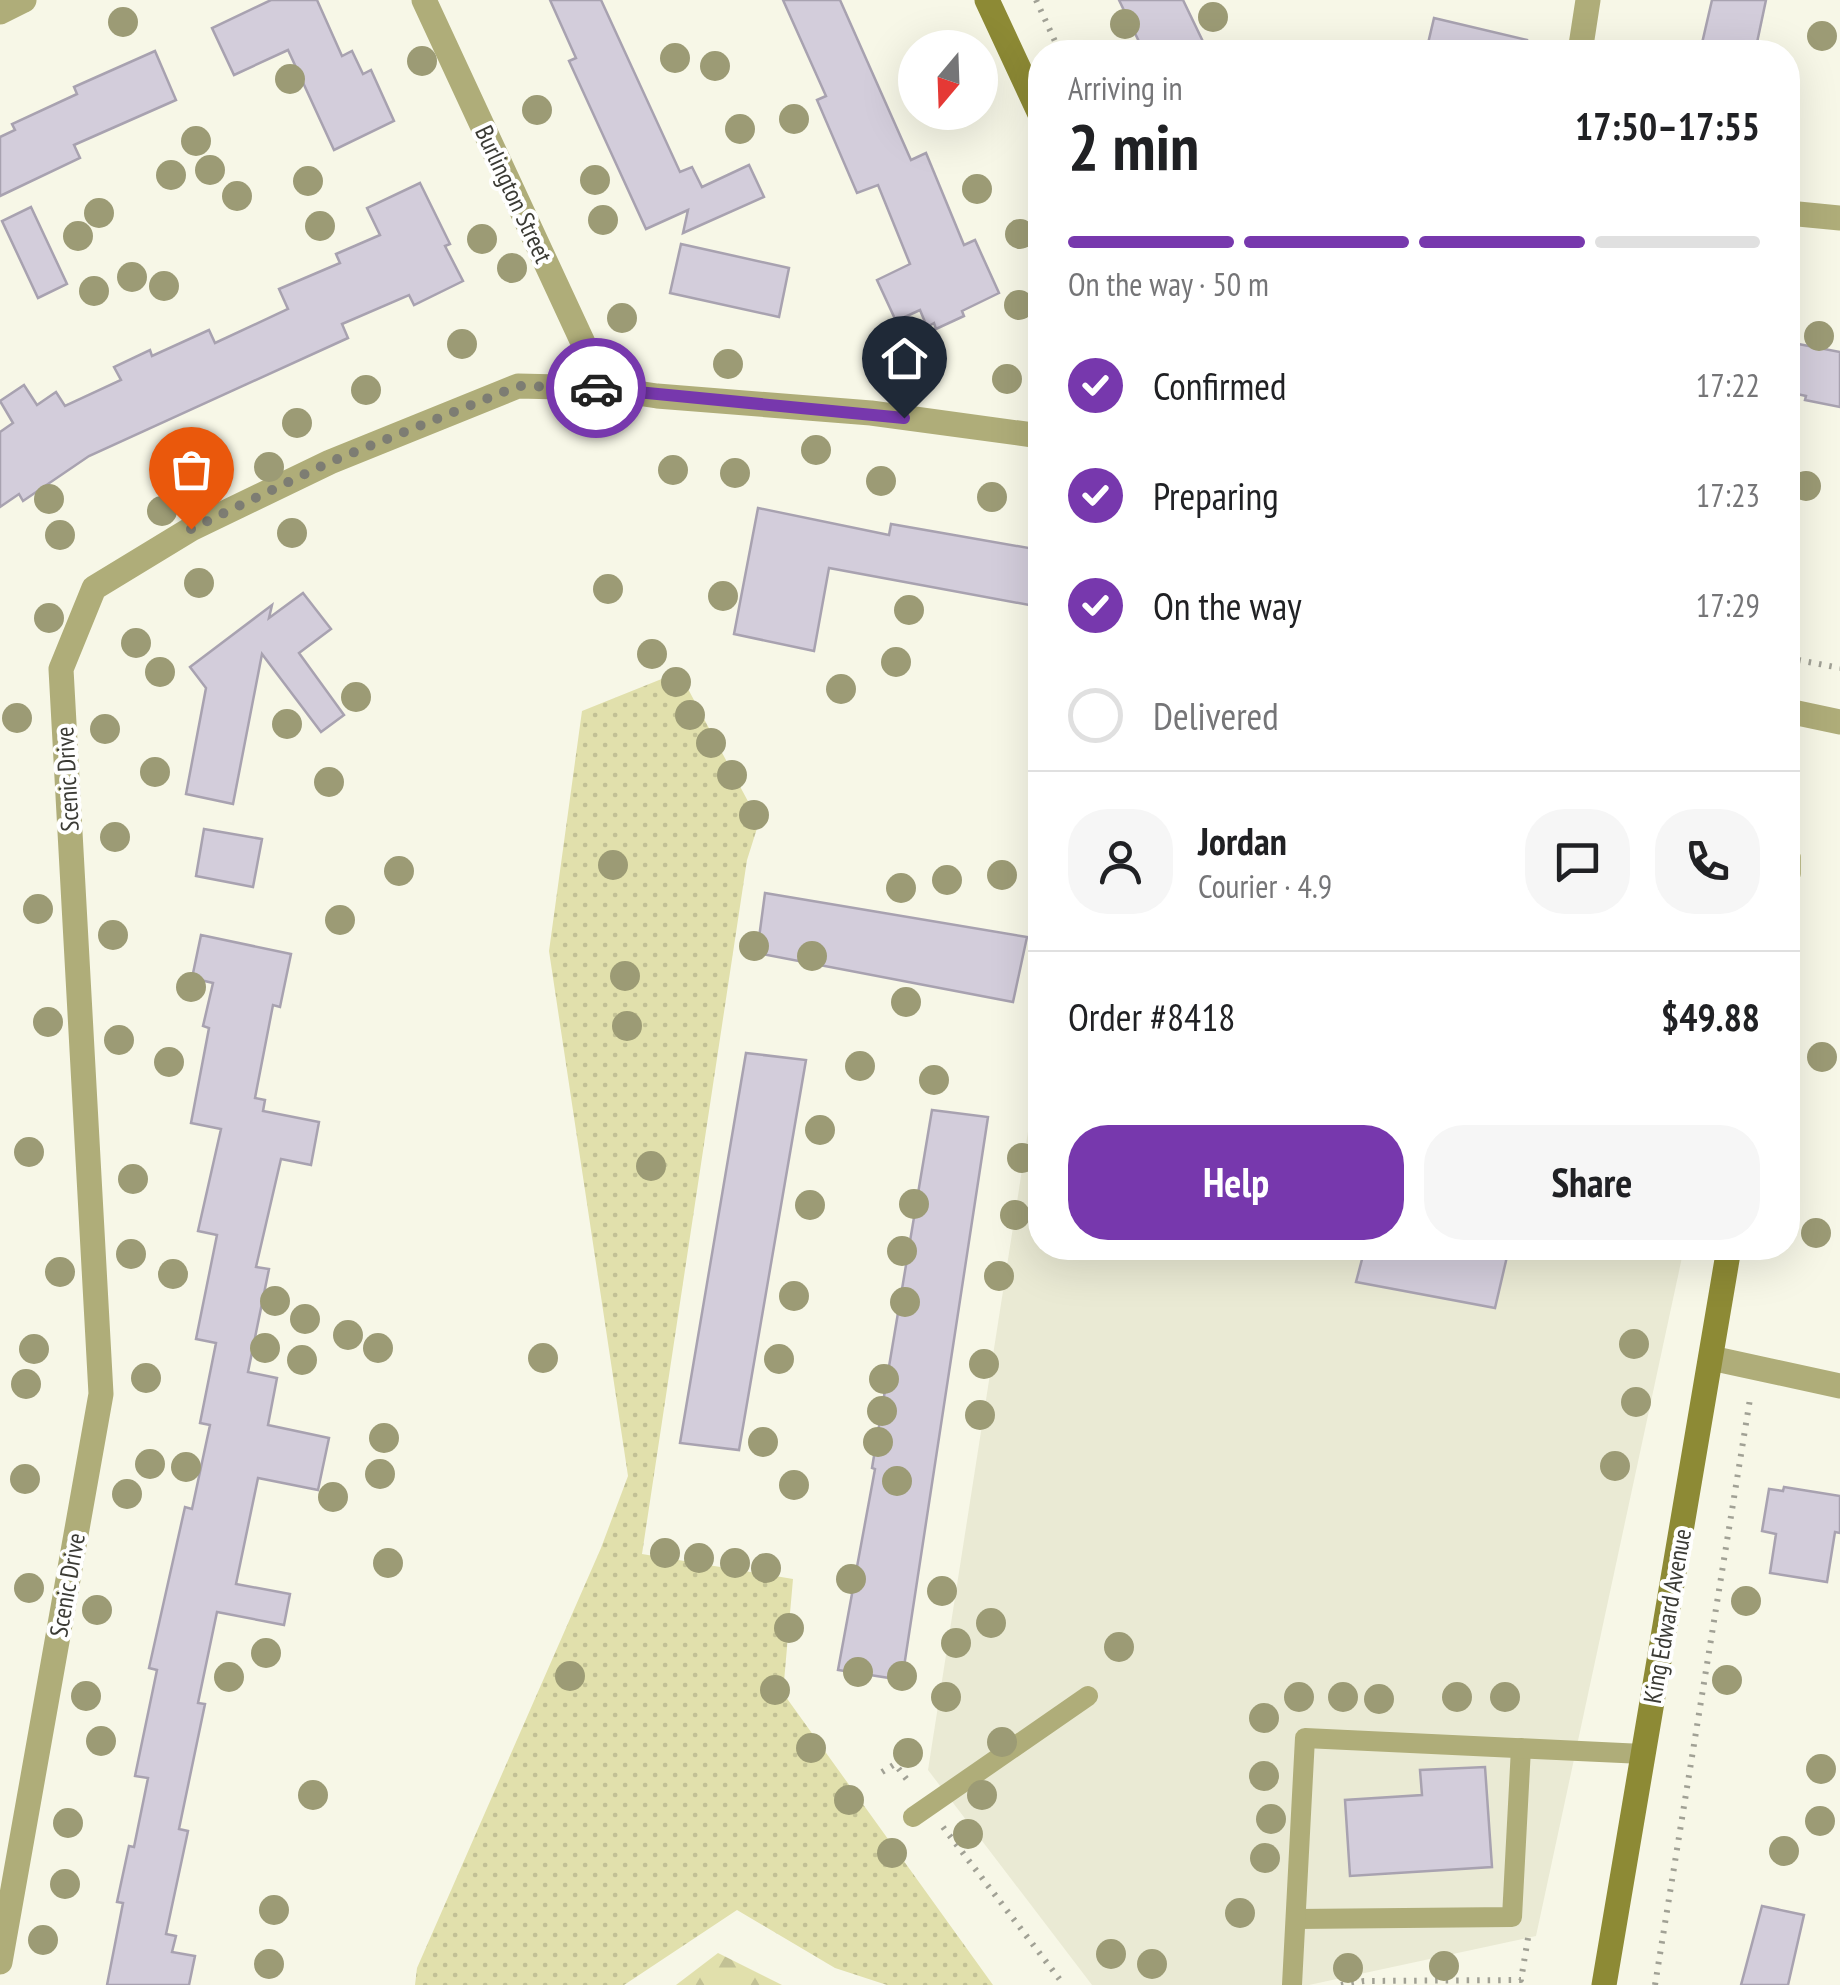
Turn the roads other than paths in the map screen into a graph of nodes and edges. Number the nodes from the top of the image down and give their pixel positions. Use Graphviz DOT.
graph roads {
  1 [pos="24,0"];
  2 [pos="424,0"];
  3 [pos="987,0"];
  4 [pos="1588,0"];
  5 [pos="0,12"];
  6 [pos="1582,40"];
  7 [pos="1028,88"];
  8 [pos="1800,214"];
  9 [pos="1840,218"];
  10 [pos="604,388"];
  11 [pos="1028,434"];
  12 [pos="1800,714"];
  13 [pos="1840,722"];
  14 [pos="1726,1260"];
  15 [pos="1711,1358"];
  16 [pos="1840,1386"];
  17 [pos="1088,1696"];
  18 [pos="1521,1748"];
  19 [pos="1644,1754"];
  20 [pos="919,1811"];
  21 [pos="1296,1919"];
  22 [pos="0,1962"];
  23 [pos="1292,1985"];
  24 [pos="1604,1985"];
  1 -- 5 [label="street"];
  2 -- 10 [label="street, Burlington Street"];
  3 -- 7 [label="street"];
  4 -- 6 [label="street"];
  8 -- 9 [label="street"];
  10 -- 11 [label="street, Scenic Drive"];
  10 -- 22 [label="street, Scenic Drive"];
  12 -- 13 [label="street"];
  14 -- 15 [label="street, King Edward Avenue"];
  15 -- 16 [label="street"];
  15 -- 19 [label="street, King Edward Avenue"];
  17 -- 20 [label="lane"];
  18 -- 19 [label="lane"];
  18 -- 21 [label="lane"];
  18 -- 21 [label="lane"];
  19 -- 24 [label="street, King Edward Avenue"];
  21 -- 23 [label="lane"];
}
